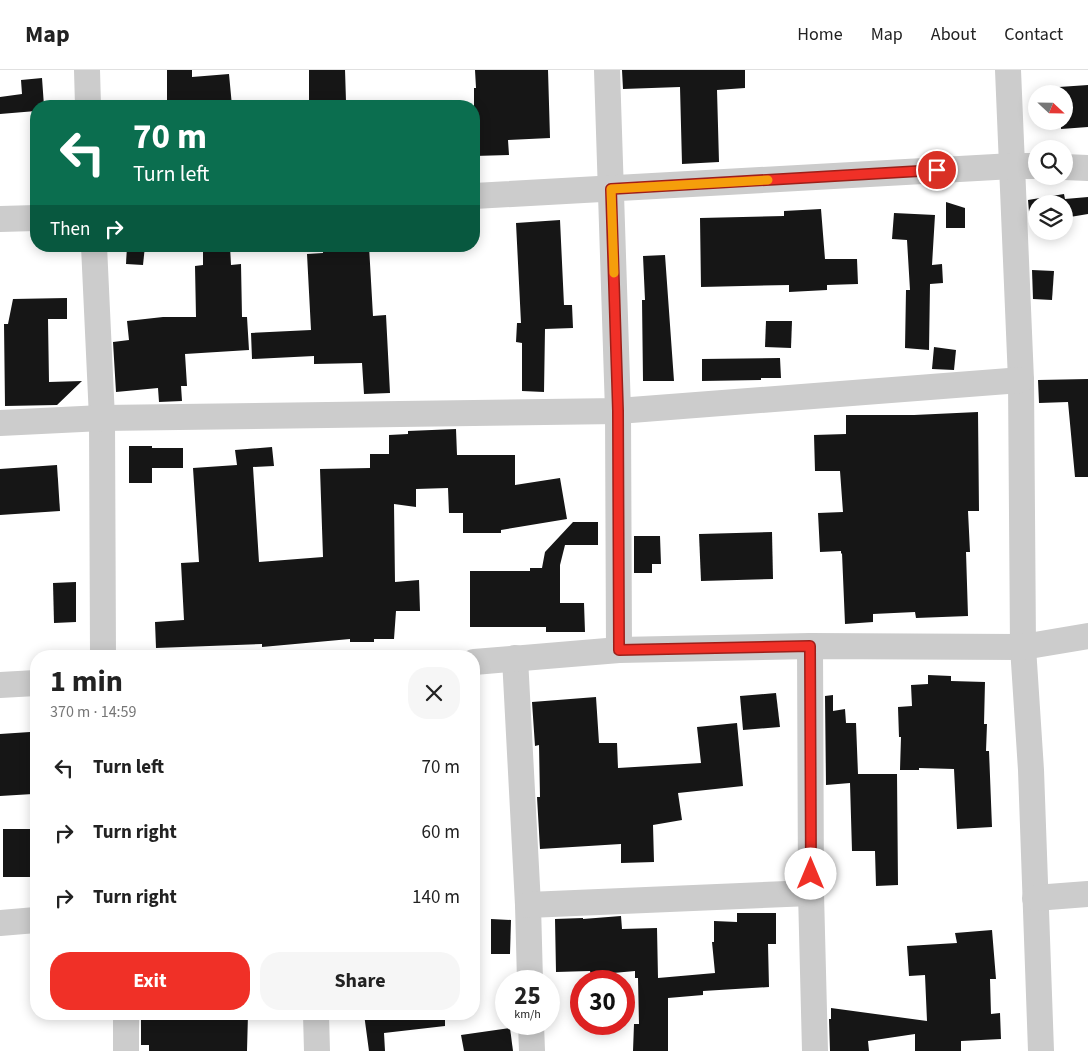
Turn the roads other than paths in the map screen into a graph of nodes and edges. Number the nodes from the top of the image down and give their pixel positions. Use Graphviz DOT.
graph roads {
  1 [pos="87,70"];
  2 [pos="607,70"];
  3 [pos="1008,70"];
  4 [pos="88,100"];
  5 [pos="1025,166"];
  6 [pos="1073,167"];
  7 [pos="1088,168"];
  8 [pos="611,189"];
  9 [pos="480,196"];
  10 [pos="30,218"];
  11 [pos="0,219"];
  12 [pos="94,252"];
  13 [pos="1021,380"];
  14 [pos="618,411"];
  15 [pos="102,418"];
  16 [pos="0,424"];
  17 [pos="1088,636"];
  18 [pos="810,646"];
  19 [pos="1022,646"];
  20 [pos="103,650"];
  21 [pos="619,650"];
  22 [pos="514,658"];
  23 [pos="480,661"];
  24 [pos="30,684"];
  25 [pos="0,686"];
  26 [pos="811,893"];
  27 [pos="1088,894"];
  28 [pos="1035,898"];
  29 [pos="528,905"];
  30 [pos="30,920"];
  31 [pos="0,923"];
  32 [pos="530,970"];
  33 [pos="126,1020"];
  34 [pos="316,1020"];
  35 [pos="531,1035"];
  36 [pos="126,1051"];
  37 [pos="316,1051"];
  38 [pos="532,1051"];
  39 [pos="814,1051"];
  40 [pos="1041,1051"];
  1 -- 4 [label="street"];
  2 -- 8 [label="street"];
  3 -- 5 [label="street"];
  5 -- 8 [label="street"];
  5 -- 13 [label="street"];
  6 -- 7 [label="street"];
  8 -- 9 [label="street"];
  8 -- 14 [label="street"];
  10 -- 11 [label="street"];
  12 -- 15 [label="street"];
  13 -- 14 [label="street"];
  13 -- 19 [label="street"];
  14 -- 15 [label="street"];
  14 -- 21 [label="street"];
  15 -- 16 [label="street"];
  15 -- 20 [label="street"];
  17 -- 19 [label="street"];
  18 -- 19 [label="street"];
  18 -- 21 [label="street"];
  18 -- 26 [label="street"];
  19 -- 28 [label="street"];
  21 -- 22 [label="street"];
  22 -- 23 [label="street"];
  22 -- 29 [label="street"];
  24 -- 25 [label="street"];
  26 -- 29 [label="street"];
  26 -- 39 [label="street"];
  27 -- 28 [label="street"];
  28 -- 40 [label="street"];
  29 -- 32 [label="street"];
  30 -- 31 [label="street"];
  33 -- 36 [label="street"];
  34 -- 37 [label="street"];
  35 -- 38 [label="street"];
}
